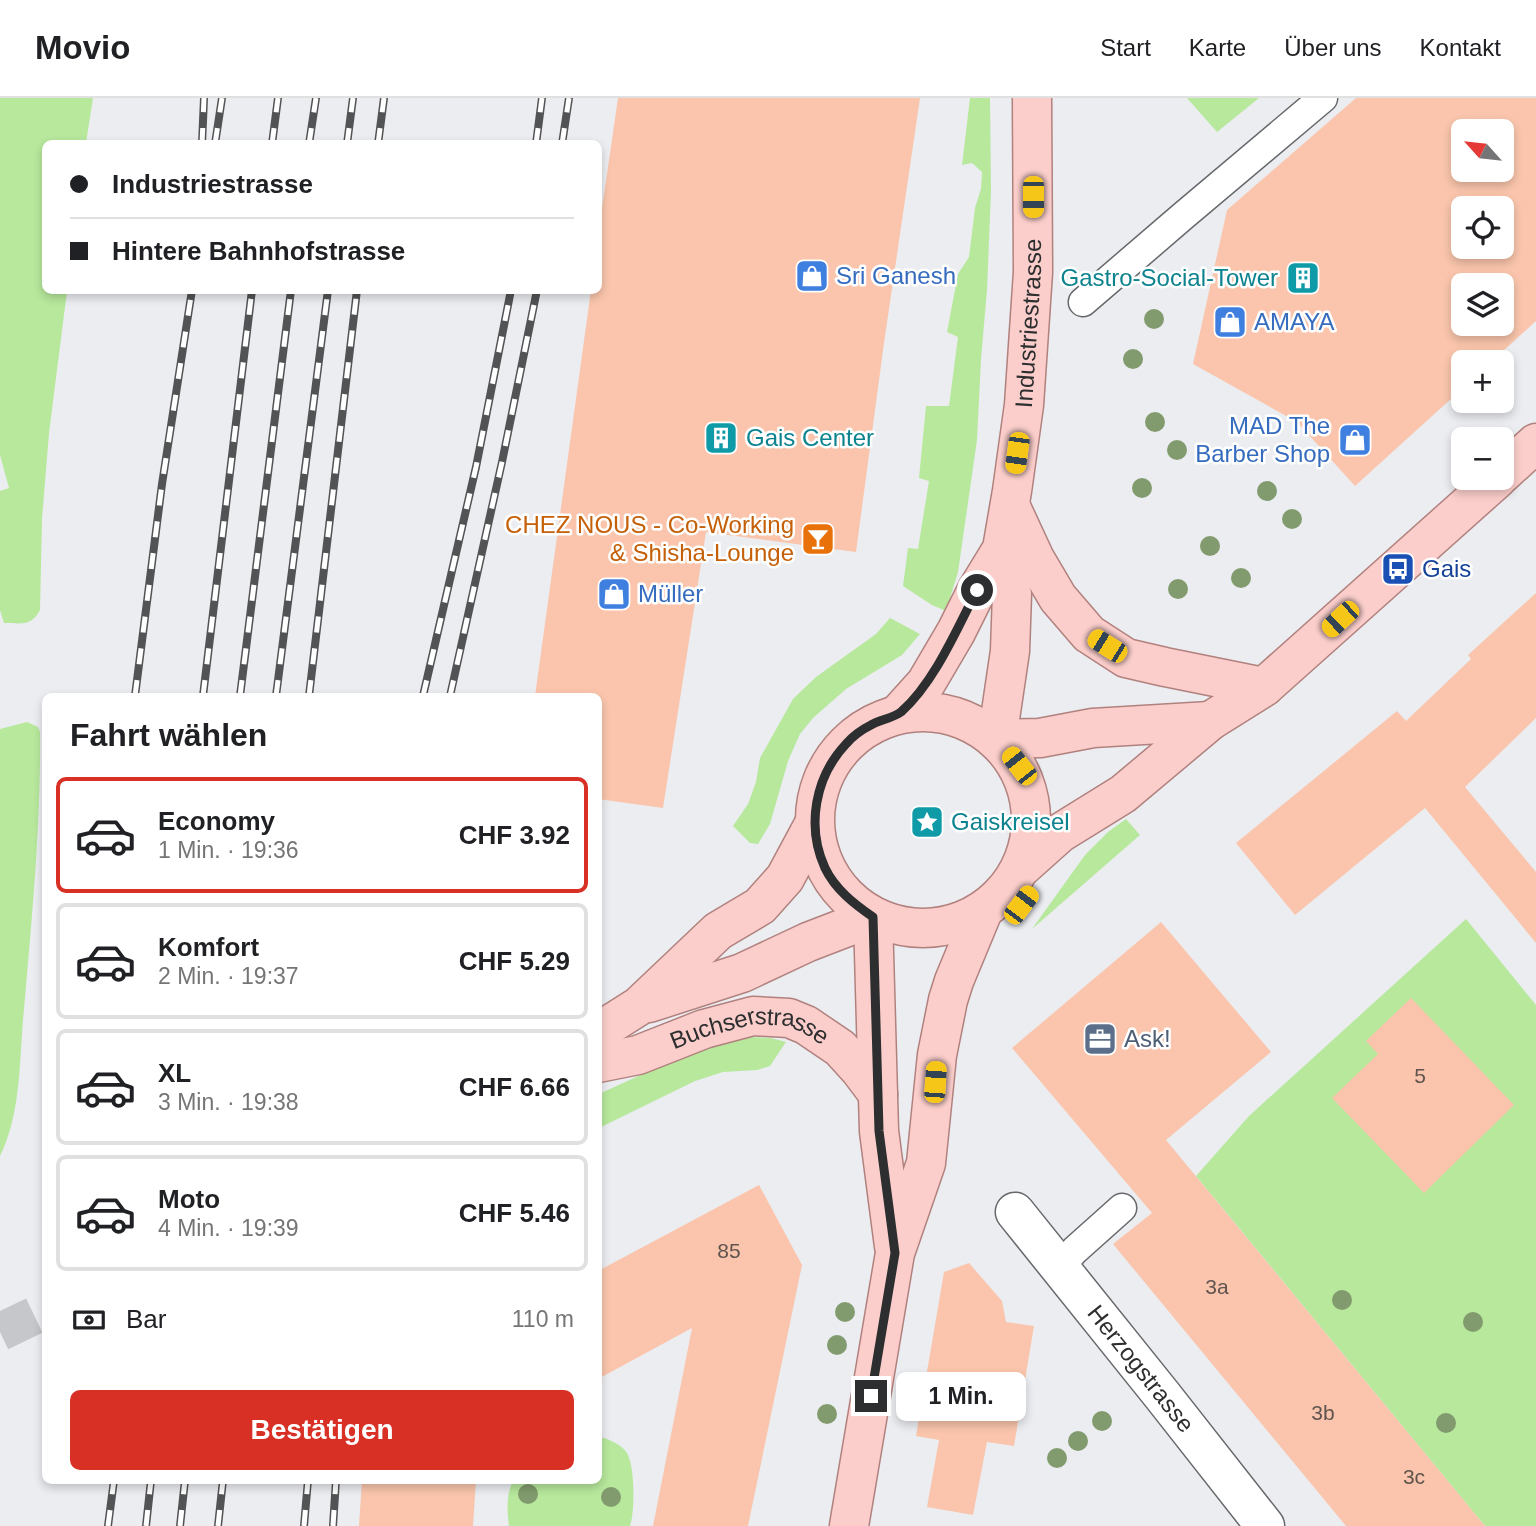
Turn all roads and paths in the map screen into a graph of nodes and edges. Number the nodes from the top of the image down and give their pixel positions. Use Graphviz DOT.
graph roads {
  1 [pos="1032,98"];
  2 [pos="1322,98"];
  3 [pos="1083,302"];
  4 [pos="1536,443"];
  5 [pos="1514,463"];
  6 [pos="1484,490"];
  7 [pos="1010,505"];
  8 [pos="1002,549"];
  9 [pos="1264,687"];
  10 [pos="899,713"];
  11 [pos="1210,721"];
  12 [pos="997,739"];
  13 [pos="1086,817"];
  14 [pos="814,824"];
  15 [pos="1022,867"];
  16 [pos="983,912"];
  17 [pos="873,917"];
  18 [pos="954,981"];
  19 [pos="639,1006"];
  20 [pos="602,1029"];
  21 [pos="602,1062"];
  22 [pos="878,1094"];
  23 [pos="1122,1208"];
  24 [pos="1015,1212"];
  25 [pos="895,1253"];
  26 [pos="1060,1266"];
  27 [pos="849,1526"];
  28 [pos="1265,1526"];
  1 -- 7 [label="main road, Industriestrasse"];
  2 -- 3 [label="lane"];
  4 -- 5 [label="main road"];
  6 -- 9 [label="main road"];
  7 -- 8 [label="main road, Industriestrasse"];
  7 -- 9 [label="main road"];
  8 -- 10 [label="main road, Industriestrasse"];
  8 -- 12 [label="main road, Industriestrasse"];
  9 -- 11 [label="main road"];
  10 -- 12 [label="main road"];
  10 -- 14 [label="main road"];
  11 -- 12 [label="main road"];
  11 -- 13 [label="main road"];
  12 -- 15 [label="main road"];
  13 -- 15 [label="main road"];
  13 -- 18 [label="main road"];
  14 -- 17 [label="main road"];
  14 -- 19 [label="main road, Buchserstrasse"];
  15 -- 16 [label="main road"];
  16 -- 17 [label="main road"];
  16 -- 18 [label="main road"];
  17 -- 19 [label="main road, Buchserstrasse"];
  17 -- 22 [label="main road"];
  18 -- 25 [label="main road"];
  19 -- 20 [label="main road, Buchserstrasse"];
  21 -- 22 [label="main road, Buchserstrasse"];
  22 -- 25 [label="main road"];
  23 -- 26 [label="lane"];
  24 -- 26 [label="street, Herzogstrasse"];
  25 -- 27 [label="main road"];
  26 -- 28 [label="street, Herzogstrasse"];
}
